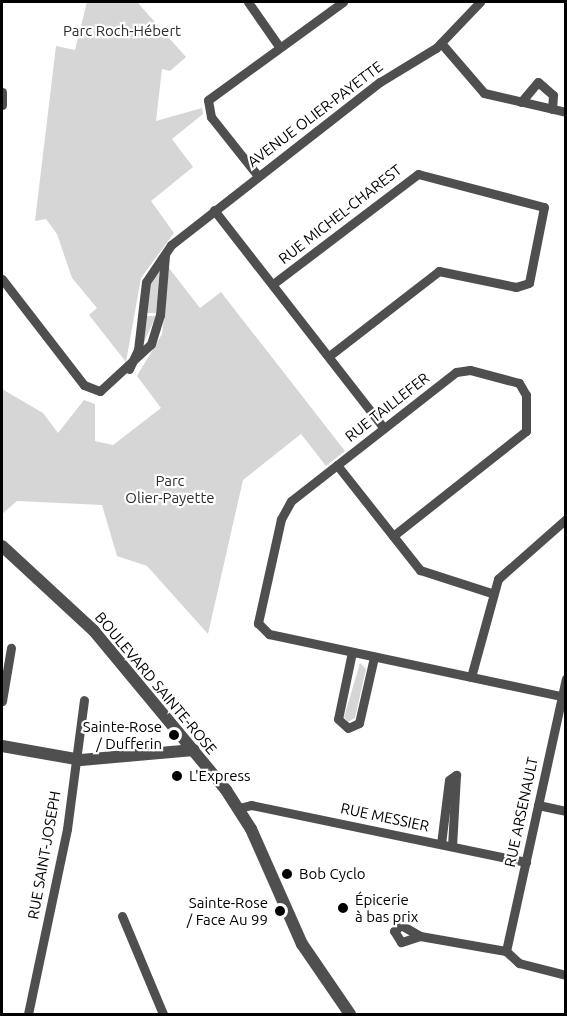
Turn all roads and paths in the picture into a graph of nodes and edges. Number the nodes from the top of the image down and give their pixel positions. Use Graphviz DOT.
graph roads {
  1 [pos="248,2"];
  2 [pos="343,2"];
  3 [pos="480,2"];
  4 [pos="441,43"];
  5 [pos="278,45"];
  6 [pos="2,92"];
  7 [pos="521,102"];
  8 [pos="2,105"];
  9 [pos="552,109"];
  10 [pos="566,112"];
  11 [pos="258,176"];
  12 [pos="214,210"];
  13 [pos="166,251"];
  14 [pos="273,285"];
  15 [pos="3,286"];
  16 [pos="329,356"];
  17 [pos="129,369"];
  18 [pos="384,428"];
  19 [pos="337,465"];
  20 [pos="566,519"];
  21 [pos="393,536"];
  22 [pos="2,546"];
  23 [pos="491,593"];
  24 [pos="11,648"];
  25 [pos="352,652"];
  26 [pos="374,657"];
  27 [pos="471,677"];
  28 [pos="566,679"];
  29 [pos="564,696"];
  30 [pos="84,700"];
  31 [pos="2,701"];
  32 [pos="2,746"];
  33 [pos="194,750"];
  34 [pos="76,760"];
  35 [pos="538,805"];
  36 [pos="239,808"];
  37 [pos="566,811"];
  38 [pos="441,844"];
  39 [pos="452,846"];
  40 [pos="526,862"];
  41 [pos="122,916"];
  42 [pos="420,936"];
  43 [pos="506,951"];
  44 [pos="566,975"];
  45 [pos="28,1014"];
  46 [pos="164,1014"];
  47 [pos="350,1014"];
  1 -- 5 [label="street"];
  2 -- 5 [label="street"];
  3 -- 4 [label="street, AVENUE OLIER-PAYETTE"];
  4 -- 7 [label="street"];
  4 -- 11 [label="street, AVENUE OLIER-PAYETTE"];
  5 -- 11 [label="street"];
  6 -- 8 [label="street"];
  7 -- 9 [label="street"];
  7 -- 9 [label="street"];
  9 -- 10 [label="street"];
  11 -- 12 [label="street, AVENUE OLIER-PAYETTE"];
  12 -- 13 [label="street, AVENUE OLIER-PAYETTE"];
  12 -- 14 [label="street"];
  13 -- 17 [label="street, AVENUE OLIER-PAYETTE"];
  13 -- 17 [label="street"];
  14 -- 16 [label="street"];
  14 -- 16 [label="street, RUE MICHEL-CHAREST"];
  15 -- 17 [label="street"];
  16 -- 18 [label="street"];
  18 -- 19 [label="street, RUE TAILLEFER"];
  18 -- 21 [label="street, RUE TAILLEFER"];
  19 -- 21 [label="street"];
  19 -- 25 [label="street, RUE TAILLEFER"];
  20 -- 23 [label="street"];
  21 -- 23 [label="street"];
  22 -- 33 [label="street, BOULEVARD SAINTE-ROSE"];
  23 -- 27 [label="street"];
  24 -- 31 [label="street"];
  25 -- 26 [label="street, RUE TAILLEFER"];
  25 -- 26 [label="street"];
  26 -- 27 [label="street, RUE TAILLEFER"];
  27 -- 29 [label="street, RUE TAILLEFER"];
  28 -- 29 [label="street, RUE ARSENAULT"];
  29 -- 35 [label="street, RUE ARSENAULT"];
  30 -- 34 [label="street, RUE SAINT-JOSEPH"];
  32 -- 34 [label="street"];
  33 -- 34 [label="street"];
  33 -- 36 [label="street, BOULEVARD SAINTE-ROSE"];
  34 -- 45 [label="street, RUE SAINT-JOSEPH"];
  35 -- 37 [label="street"];
  35 -- 40 [label="street, RUE ARSENAULT"];
  36 -- 38 [label="street, RUE MESSIER"];
  36 -- 47 [label="street, BOULEVARD SAINTE-ROSE"];
  38 -- 39 [label="street, RUE MESSIER"];
  38 -- 39 [label="street"];
  39 -- 40 [label="street, RUE MESSIER"];
  40 -- 43 [label="street, RUE ARSENAULT"];
  41 -- 46 [label="street"];
  42 -- 43 [label="street"];
  43 -- 44 [label="street"];
}
